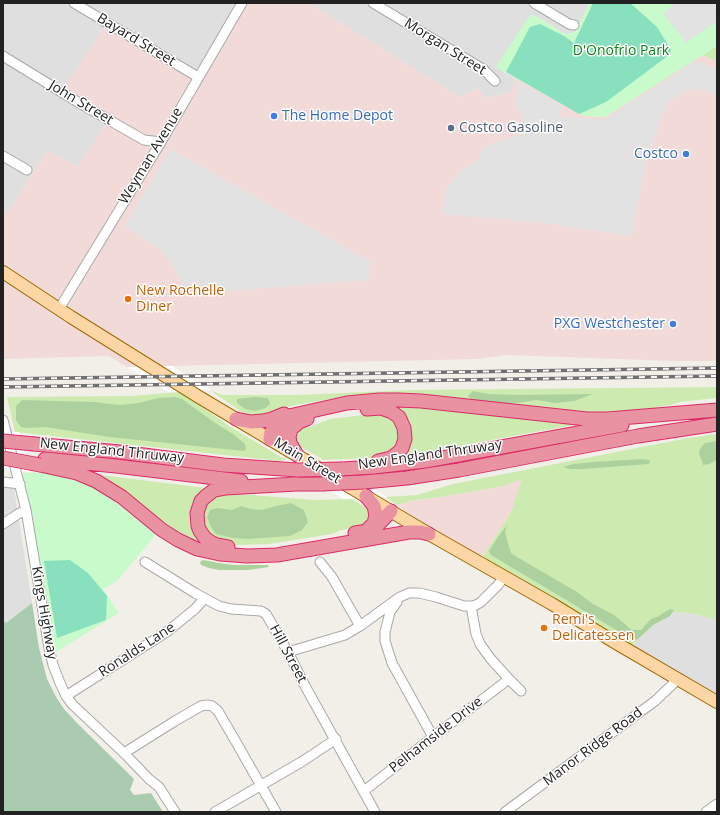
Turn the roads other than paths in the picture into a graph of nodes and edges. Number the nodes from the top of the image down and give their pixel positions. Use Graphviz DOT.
graph roads {
  1 [pos="74,3"];
  2 [pos="242,3"];
  3 [pos="373,3"];
  4 [pos="534,3"];
  5 [pos="574,25"];
  6 [pos="3,56"];
  7 [pos="198,77"];
  8 [pos="495,81"];
  9 [pos="161,142"];
  10 [pos="3,156"];
  11 [pos="27,170"];
  12 [pos="3,272"];
  13 [pos="59,309"];
  14 [pos="331,406"];
  15 [pos="717,410"];
  16 [pos="236,419"];
  17 [pos="3,420"];
  18 [pos="302,421"];
  19 [pos="717,424"];
  20 [pos="270,439"];
  21 [pos="3,442"];
  22 [pos="297,455"];
  23 [pos="3,457"];
  24 [pos="39,462"];
  25 [pos="346,469"];
  26 [pos="3,482"];
  27 [pos="20,484"];
  28 [pos="297,484"];
  29 [pos="366,496"];
  30 [pos="26,510"];
  31 [pos="395,513"];
  32 [pos="3,524"];
  33 [pos="429,534"];
  34 [pos="366,536"];
  35 [pos="145,562"];
  36 [pos="320,562"];
  37 [pos="504,576"];
  38 [pos="400,597"];
  39 [pos="204,599"];
  40 [pos="471,606"];
  41 [pos="370,619"];
  42 [pos="360,626"];
  43 [pos="385,632"];
  44 [pos="288,652"];
  45 [pos="676,678"];
  46 [pos="509,680"];
  47 [pos="521,691"];
  48 [pos="66,696"];
  49 [pos="717,702"];
  50 [pos="432,736"];
  51 [pos="336,739"];
  52 [pos="124,753"];
  53 [pos="261,785"];
  54 [pos="364,791"];
  55 [pos="717,804"];
  56 [pos="175,812"];
  57 [pos="215,812"];
  58 [pos="276,812"];
  59 [pos="375,812"];
  60 [pos="504,812"];
  61 [pos="706,812"];
  1 -- 7 [label="street, Bayard Street"];
  2 -- 7 [label="street, Weyman Avenue"];
  3 -- 8 [label="street, Morgan Street"];
  4 -- 5 [label="street"];
  6 -- 9 [label="street, John Street"];
  7 -- 9 [label="street, Weyman Avenue"];
  9 -- 13 [label="street, Weyman Avenue"];
  10 -- 11 [label="street"];
  12 -- 13 [label="main road, Main Street"];
  13 -- 16 [label="main road, Main Street"];
  14 -- 15 [label="highway"];
  14 -- 16 [label="highway"];
  14 -- 20 [label="highway"];
  15 -- 25 [label="highway, New England Thruway"];
  16 -- 20 [label="main road, Main Street"];
  17 -- 27 [label="street, Kings Highway"];
  18 -- 20 [label="highway"];
  18 -- 22 [label="highway"];
  18 -- 25 [label="highway"];
  19 -- 28 [label="highway, New England Thruway, bridge"];
  20 -- 22 [label="main road, Main Street"];
  21 -- 25 [label="highway, New England Thruway, bridge"];
  22 -- 29 [label="main road, Main Street"];
  23 -- 24 [label="highway, bridge"];
  24 -- 28 [label="highway, New England Thruway"];
  24 -- 34 [label="highway"];
  26 -- 27 [label="street"];
  27 -- 30 [label="street, Kings Highway"];
  28 -- 34 [label="highway"];
  29 -- 31 [label="main road, Main Street"];
  29 -- 34 [label="highway"];
  30 -- 32 [label="street"];
  30 -- 48 [label="street, Kings Highway"];
  31 -- 33 [label="main road, Main Street"];
  31 -- 34 [label="highway"];
  33 -- 34 [label="highway"];
  33 -- 37 [label="main road, Main Street"];
  35 -- 39 [label="street, Hill Street"];
  36 -- 42 [label="street"];
  37 -- 40 [label="street"];
  37 -- 45 [label="main road, Main Street"];
  38 -- 40 [label="street"];
  38 -- 41 [label="street"];
  38 -- 43 [label="street"];
  39 -- 44 [label="street, Hill Street"];
  39 -- 48 [label="street, Ronalds Lane"];
  40 -- 46 [label="street"];
  41 -- 42 [label="street"];
  41 -- 43 [label="street"];
  42 -- 44 [label="street"];
  43 -- 50 [label="street"];
  44 -- 51 [label="street, Hill Street"];
  45 -- 49 [label="main road, Main Street"];
  45 -- 60 [label="street, Manor Ridge Road"];
  46 -- 47 [label="street"];
  46 -- 50 [label="street, Pelhamside Drive"];
  48 -- 52 [label="street, Kings Highway"];
  50 -- 54 [label="street, Pelhamside Drive"];
  51 -- 53 [label="street"];
  51 -- 54 [label="street, Hill Street"];
  52 -- 53 [label="street"];
  52 -- 56 [label="street, Kings Highway"];
  53 -- 57 [label="street"];
  53 -- 58 [label="street"];
  54 -- 59 [label="street, Hill Street"];
  55 -- 61 [label="street"];
}
